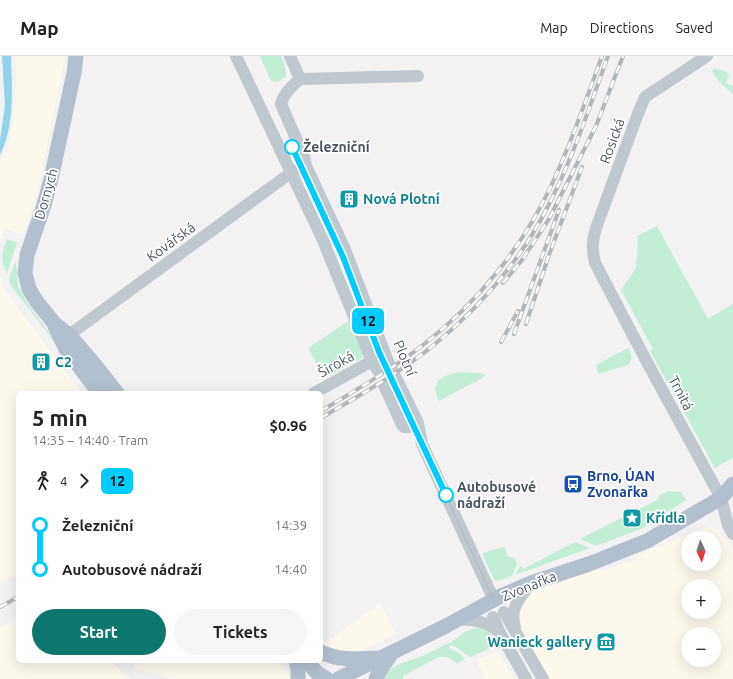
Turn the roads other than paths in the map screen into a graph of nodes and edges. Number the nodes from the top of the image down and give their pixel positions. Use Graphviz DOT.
graph roads {
  1 [pos="76,56"];
  2 [pos="236,56"];
  3 [pos="290,56"];
  4 [pos="707,56"];
  5 [pos="418,76"];
  6 [pos="300,79"];
  7 [pos="306,166"];
  8 [pos="291,173"];
  9 [pos="598,267"];
  10 [pos="54,323"];
  11 [pos="69,335"];
  12 [pos="384,385"];
  13 [pos="98,391"];
  14 [pos="115,391"];
  15 [pos="319,391"];
  16 [pos="409,427"];
  17 [pos="733,484"];
  18 [pos="727,497"];
  19 [pos="733,534"];
  20 [pos="531,583"];
  21 [pos="494,600"];
  22 [pos="458,619"];
  23 [pos="516,630"];
  24 [pos="500,633"];
  25 [pos="323,653"];
  26 [pos="388,655"];
  27 [pos="323,658"];
  28 [pos="297,663"];
  29 [pos="309,663"];
  30 [pos="298,679"];
  31 [pos="327,679"];
  32 [pos="332,679"];
  33 [pos="338,679"];
  34 [pos="376,679"];
  35 [pos="526,679"];
  36 [pos="543,679"];
  1 -- 10 [label="main road, Dornych"];
  2 -- 8 [label="street"];
  3 -- 6 [label="street"];
  4 -- 9 [label="street, Rosická"];
  5 -- 6 [label="street"];
  6 -- 7 [label="street, Plotní"];
  7 -- 8 [label="street, Kovářská"];
  7 -- 21 [label="street, Plotní"];
  8 -- 11 [label="street, Kovářská"];
  8 -- 15 [label="street, Široká"];
  9 -- 18 [label="street, Trnitá"];
  10 -- 11 [label="main road, Dornych"];
  10 -- 13 [label="main road, Dornych"];
  11 -- 14 [label="main road, Dornych"];
  12 -- 16 [label="street"];
  17 -- 18 [label="main road, Zvonařka"];
  18 -- 19 [label="street, Trnitá"];
  18 -- 20 [label="main road, Zvonařka"];
  20 -- 21 [label="main road, Zvonařka"];
  20 -- 23 [label="street"];
  21 -- 22 [label="main road, Zvonařka"];
  22 -- 24 [label="street"];
  22 -- 26 [label="main road, Zvonařka"];
  23 -- 24 [label="street"];
  23 -- 36 [label="street"];
  24 -- 35 [label="street"];
  25 -- 26 [label="main road"];
  26 -- 33 [label="main road, Zvonařka"];
  26 -- 34 [label="main road"];
  27 -- 32 [label="main road"];
  28 -- 30 [label="main road"];
  29 -- 31 [label="main road"];
}
